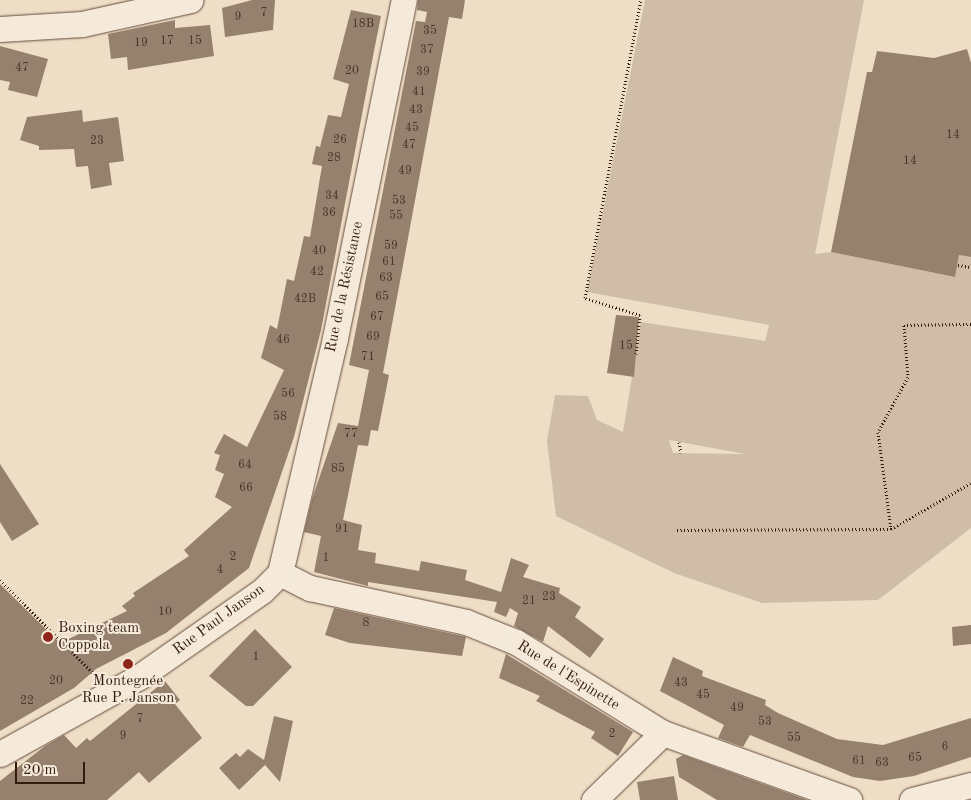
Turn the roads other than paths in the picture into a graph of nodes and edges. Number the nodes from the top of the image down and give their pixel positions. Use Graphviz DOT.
graph roads {
  1 [pos="190,0"];
  2 [pos="404,0"];
  3 [pos="0,28"];
  4 [pos="280,573"];
  5 [pos="663,733"];
  6 [pos="0,754"];
  7 [pos="971,785"];
  8 [pos="594,800"];
  9 [pos="849,800"];
  10 [pos="914,800"];
  1 -- 3 [label="street"];
  2 -- 4 [label="street, Rue de la Résistance"];
  4 -- 5 [label="street, Rue de l'Espinette"];
  4 -- 6 [label="street, Rue Paul Janson"];
  5 -- 8 [label="street"];
  5 -- 9 [label="street, Rue de l'Espinette"];
  7 -- 10 [label="street"];
}
